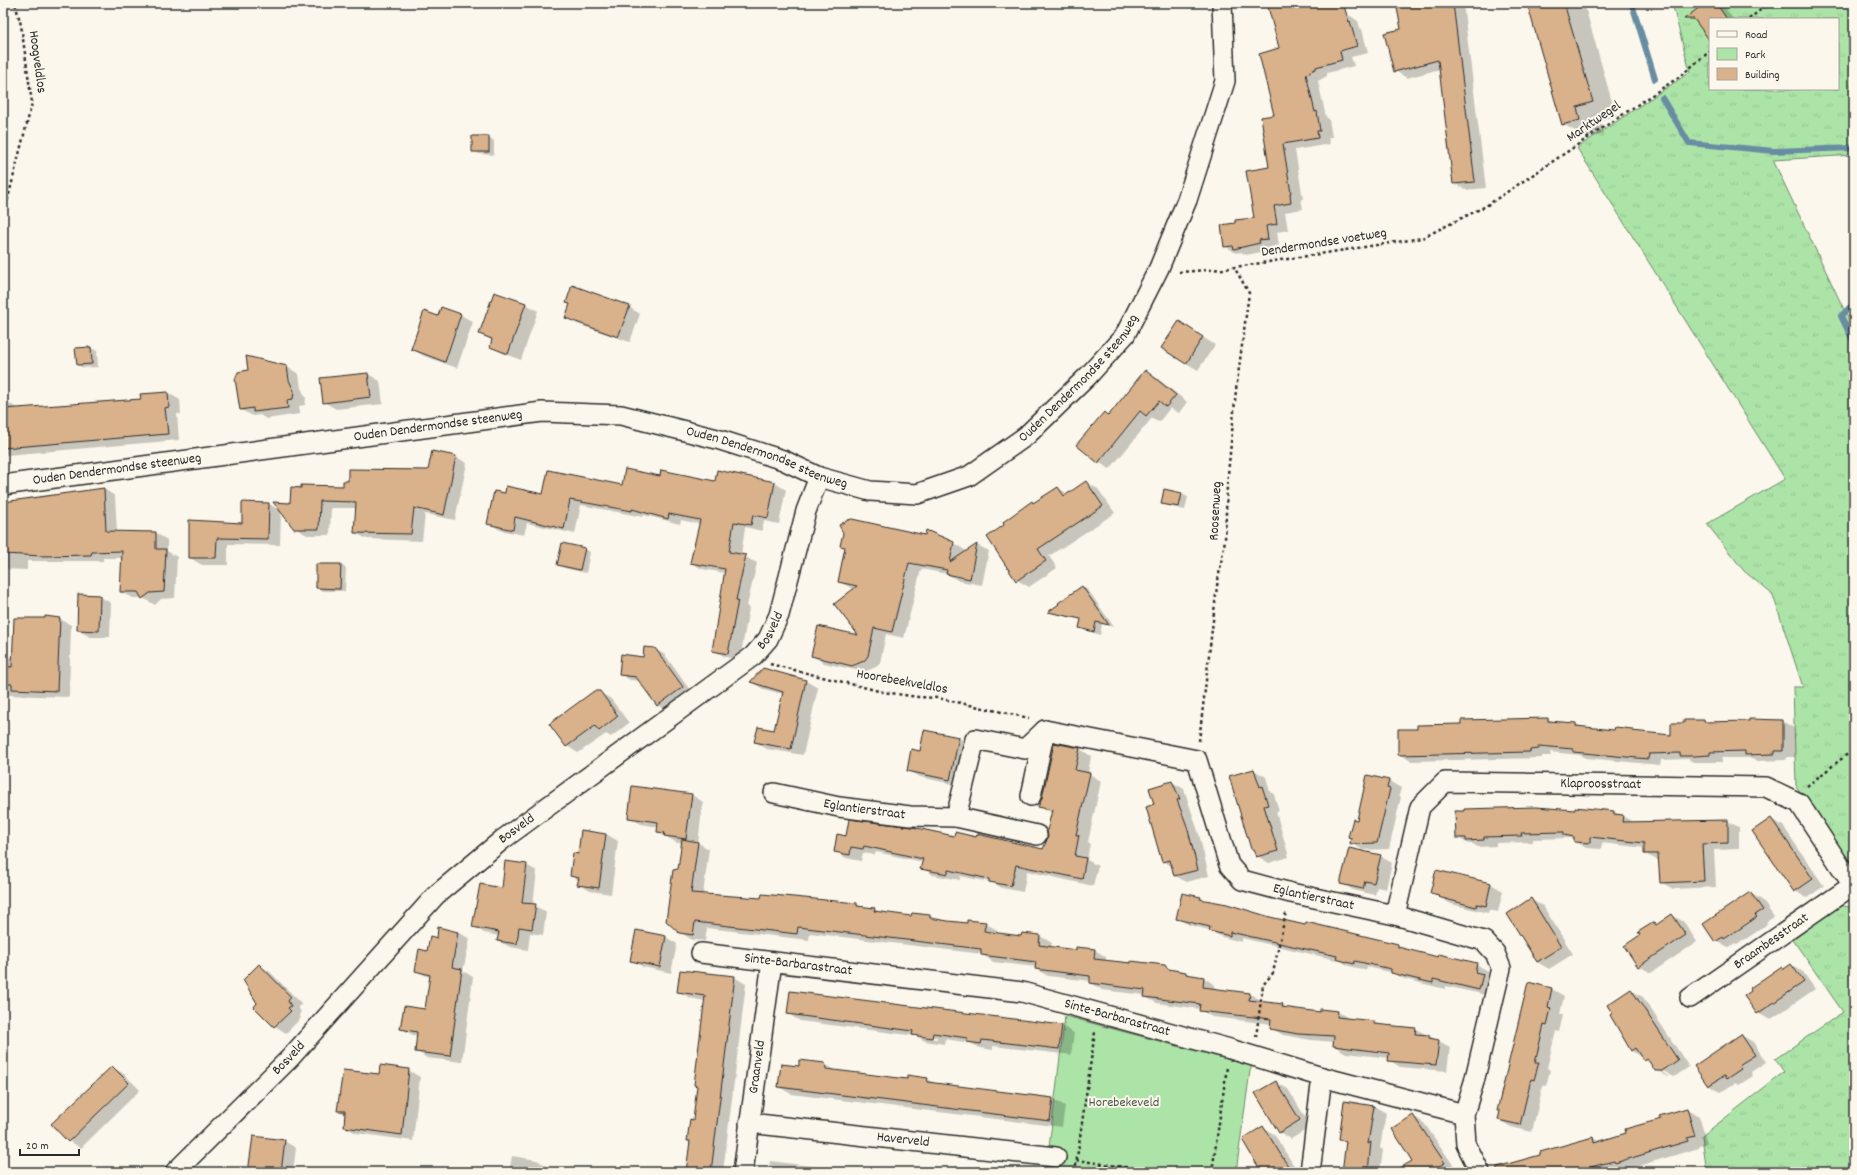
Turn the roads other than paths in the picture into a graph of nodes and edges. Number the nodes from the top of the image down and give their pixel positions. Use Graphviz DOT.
graph roads {
  1 [pos="1222,3"];
  2 [pos="819,477"];
  3 [pos="3,485"];
  4 [pos="1045,730"];
  5 [pos="774,793"];
  6 [pos="1031,796"];
  7 [pos="956,817"];
  8 [pos="1037,835"];
  9 [pos="1854,886"];
  10 [pos="1394,915"];
  11 [pos="701,953"];
  12 [pos="772,962"];
  13 [pos="1690,998"];
  14 [pos="1322,1077"];
  15 [pos="1464,1114"];
  16 [pos="749,1123"];
  17 [pos="1056,1157"];
  18 [pos="174,1172"];
  19 [pos="743,1172"];
  20 [pos="1310,1172"];
  21 [pos="1480,1172"];
  1 -- 2 [label="street, Ouden Dendermondse steenweg"];
  2 -- 3 [label="street, Ouden Dendermondse steenweg"];
  2 -- 18 [label="street, Bosveld"];
  4 -- 6 [label="street"];
  4 -- 7 [label="street"];
  4 -- 10 [label="street, Eglantierstraat"];
  5 -- 7 [label="street, Eglantierstraat"];
  7 -- 8 [label="street, Eglantierstraat"];
  9 -- 10 [label="street, Klaproosstraat"];
  9 -- 13 [label="street, Braambesstraat"];
  10 -- 15 [label="street, Eglantierstraat"];
  11 -- 12 [label="street, Sinte-Barbarastraat"];
  12 -- 14 [label="street, Sinte-Barbarastraat"];
  12 -- 16 [label="street, Graanveld"];
  14 -- 15 [label="street, Sinte-Barbarastraat"];
  14 -- 20 [label="street"];
  15 -- 21 [label="street"];
  16 -- 17 [label="street, Haverveld"];
  16 -- 19 [label="street, Graanveld"];
}
